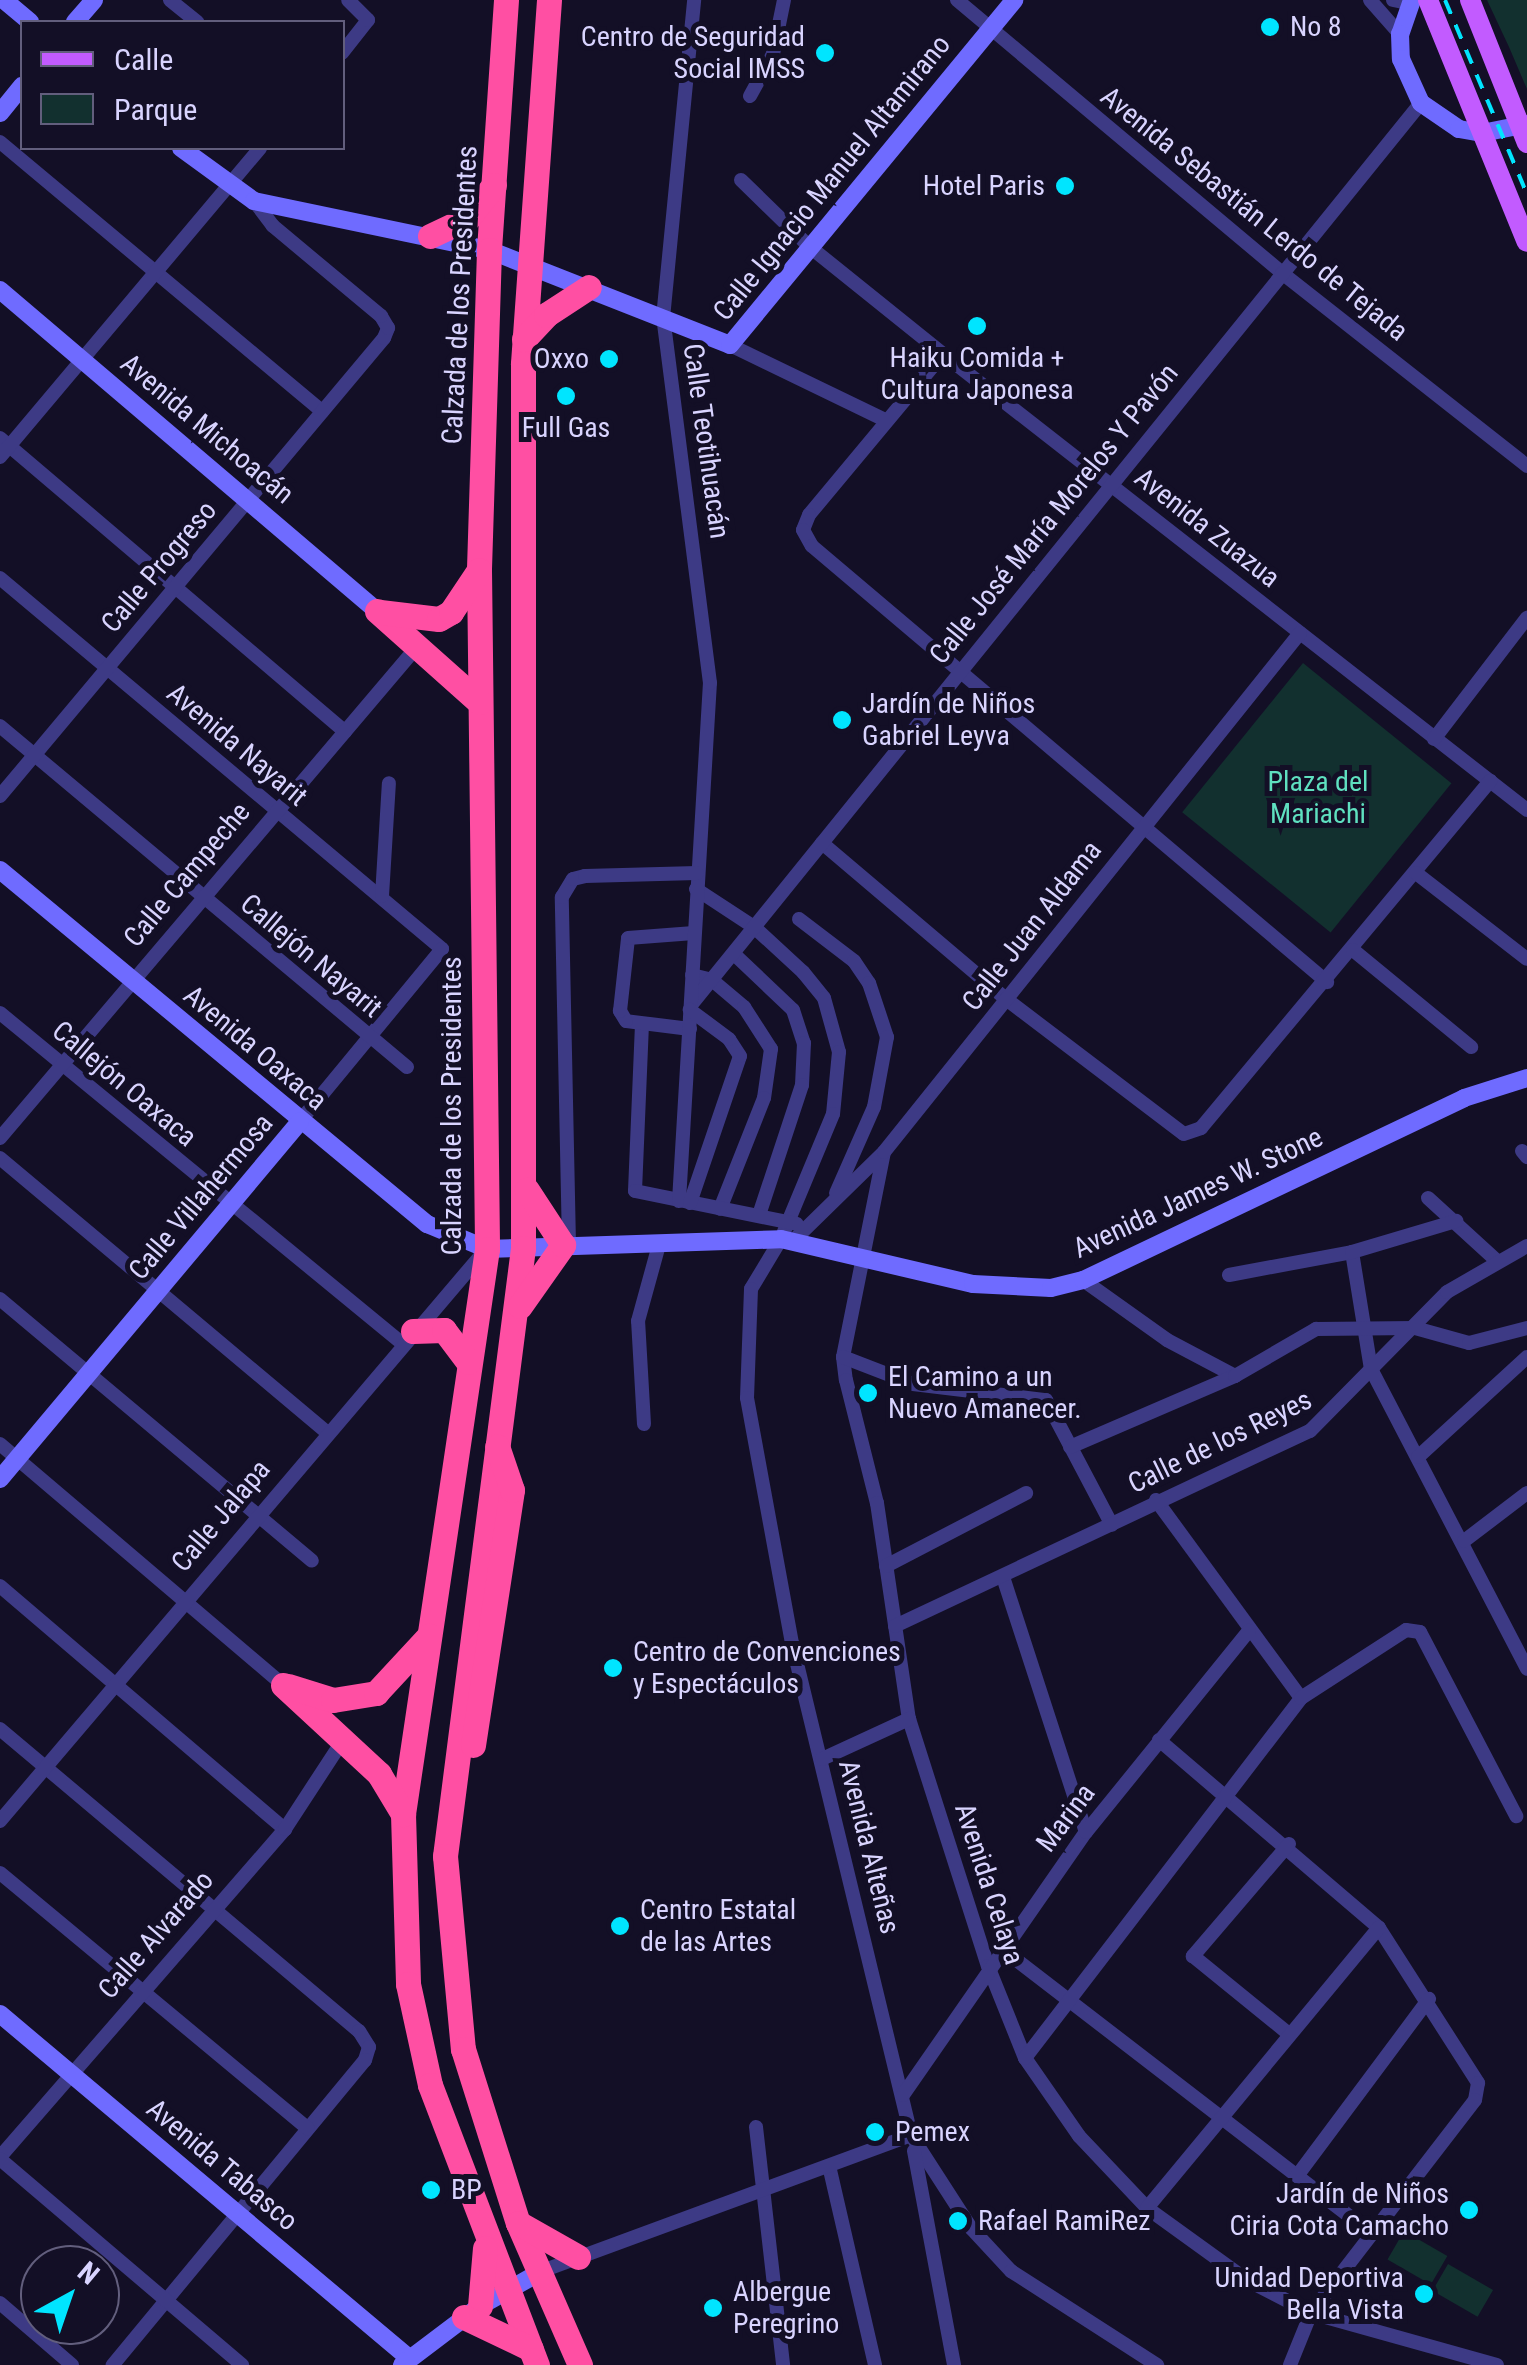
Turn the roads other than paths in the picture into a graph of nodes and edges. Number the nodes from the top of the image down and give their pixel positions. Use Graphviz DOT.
graph roads {
  1 [pos="4,0"];
  2 [pos="94,0"];
  3 [pos="170,0"];
  4 [pos="348,0"];
  5 [pos="506,0"];
  6 [pos="549,0"];
  7 [pos="694,0"];
  8 [pos="784,0"];
  9 [pos="957,0"];
  10 [pos="1014,0"];
  11 [pos="1370,0"];
  12 [pos="1470,0"];
  13 [pos="1410,1"];
  14 [pos="28,20"];
  15 [pos="77,20"];
  16 [pos="195,20"];
  17 [pos="990,29"];
  18 [pos="1400,34"];
  19 [pos="345,49"];
  20 [pos="20,88"];
  21 [pos="750,96"];
  22 [pos="1421,102"];
  23 [pos="0,113"];
  24 [pos="1525,132"];
  25 [pos="1482,133"];
  26 [pos="0,142"];
  27 [pos="183,150"];
  28 [pos="258,150"];
  29 [pos="741,180"];
  30 [pos="494,185"];
  31 [pos="228,186"];
  32 [pos="254,201"];
  33 [pos="430,236"];
  34 [pos="1527,242"];
  35 [pos="810,246"];
  36 [pos="489,250"];
  37 [pos="531,264"];
  38 [pos="156,270"];
  39 [pos="1282,273"];
  40 [pos="588,287"];
  41 [pos="0,290"];
  42 [pos="663,318"];
  43 [pos="524,339"];
  44 [pos="730,345"];
  45 [pos="943,354"];
  46 [pos="82,360"];
  47 [pos="322,411"];
  48 [pos="885,420"];
  49 [pos="3,447"];
  50 [pos="1526,464"];
  51 [pos="1108,482"];
  52 [pos="248,499"];
  53 [pos="479,570"];
  54 [pos="0,578"];
  55 [pos="174,587"];
  56 [pos="378,611"];
  57 [pos="1527,618"];
  58 [pos="1300,633"];
  59 [pos="416,648"];
  60 [pos="108,670"];
  61 [pos="960,670"];
  62 [pos="479,702"];
  63 [pos="0,726"];
  64 [pos="345,732"];
  65 [pos="1434,738"];
  66 [pos="34,755"];
  67 [pos="1490,782"];
  68 [pos="390,784"];
  69 [pos="0,796"];
  70 [pos="275,810"];
  71 [pos="1527,810"];
  72 [pos="1144,825"];
  73 [pos="822,843"];
  74 [pos="0,870"];
  75 [pos="1416,873"];
  76 [pos="696,881"];
  77 [pos="201,896"];
  78 [pos="382,896"];
  79 [pos="799,919"];
  80 [pos="754,927"];
  81 [pos="694,933"];
  82 [pos="442,948"];
  83 [pos="1353,950"];
  84 [pos="734,954"];
  85 [pos="1527,960"];
  86 [pos="692,974"];
  87 [pos="132,980"];
  88 [pos="712,980"];
  89 [pos="1327,982"];
  90 [pos="1006,999"];
  91 [pos="690,1007"];
  92 [pos="0,1012"];
  93 [pos="642,1024"];
  94 [pos="690,1029"];
  95 [pos="370,1038"];
  96 [pos="1471,1046"];
  97 [pos="61,1064"];
  98 [pos="407,1068"];
  99 [pos="1527,1078"];
  100 [pos="300,1121"];
  101 [pos="0,1138"];
  102 [pos="884,1152"];
  103 [pos="0,1158"];
  104 [pos="525,1185"];
  105 [pos="1428,1198"];
  106 [pos="834,1199"];
  107 [pos="685,1202"];
  108 [pos="229,1206"];
  109 [pos="720,1209"];
  110 [pos="759,1215"];
  111 [pos="1456,1221"];
  112 [pos="792,1232"];
  113 [pos="566,1244"];
  114 [pos="659,1245"];
  115 [pos="1527,1246"];
  116 [pos="523,1248"];
  117 [pos="486,1249"];
  118 [pos="1352,1252"];
  119 [pos="862,1260"];
  120 [pos="1496,1260"];
  121 [pos="1230,1275"];
  122 [pos="1083,1280"];
  123 [pos="158,1291"];
  124 [pos="0,1299"];
  125 [pos="516,1313"];
  126 [pos="1365,1324"];
  127 [pos="1415,1328"];
  128 [pos="1520,1329"];
  129 [pos="408,1338"];
  130 [pos="1527,1354"];
  131 [pos="843,1357"];
  132 [pos="468,1362"];
  133 [pos="1371,1369"];
  134 [pos="88,1373"];
  135 [pos="1235,1376"];
  136 [pos="644,1424"];
  137 [pos="326,1432"];
  138 [pos="0,1444"];
  139 [pos="1070,1447"];
  140 [pos="1418,1457"];
  141 [pos="18,1458"];
  142 [pos="0,1480"];
  143 [pos="1026,1493"];
  144 [pos="1527,1493"];
  145 [pos="1156,1500"];
  146 [pos="256,1514"];
  147 [pos="1112,1524"];
  148 [pos="1464,1541"];
  149 [pos="312,1561"];
  150 [pos="886,1566"];
  151 [pos="1004,1580"];
  152 [pos="0,1586"];
  153 [pos="185,1598"];
  154 [pos="895,1626"];
  155 [pos="1249,1632"];
  156 [pos="429,1636"];
  157 [pos="1527,1669"];
  158 [pos="114,1683"];
  159 [pos="283,1685"];
  160 [pos="1302,1698"];
  161 [pos="909,1719"];
  162 [pos="0,1729"];
  163 [pos="342,1740"];
  164 [pos="1159,1740"];
  165 [pos="822,1759"];
  166 [pos="45,1767"];
  167 [pos="1227,1796"];
  168 [pos="403,1814"];
  169 [pos="1516,1816"];
  170 [pos="0,1822"];
  171 [pos="285,1829"];
  172 [pos="1086,1832"];
  173 [pos="1289,1844"];
  174 [pos="0,1873"];
  175 [pos="212,1908"];
  176 [pos="1379,1928"];
  177 [pos="1001,1948"];
  178 [pos="988,1966"];
  179 [pos="141,1990"];
  180 [pos="1429,1999"];
  181 [pos="1066,2000"];
  182 [pos="0,2014"];
  183 [pos="1289,2034"];
  184 [pos="1025,2058"];
  185 [pos="71,2072"];
  186 [pos="904,2094"];
  187 [pos="1223,2117"];
  188 [pos="756,2127"];
  189 [pos="308,2129"];
  190 [pos="911,2135"];
  191 [pos="0,2158"];
  192 [pos="830,2170"];
  193 [pos="1297,2176"];
  194 [pos="764,2192"];
  195 [pos="1147,2208"];
  196 [pos="239,2215"];
  197 [pos="518,2223"];
  198 [pos="1372,2234"];
  199 [pos="486,2238"];
  200 [pos="578,2257"];
  201 [pos="542,2270"];
  202 [pos="508,2289"];
  203 [pos="0,2303"];
  204 [pos="168,2303"];
  205 [pos="472,2311"];
  206 [pos="1311,2313"];
  207 [pos="534,2357"];
  208 [pos="406,2361"];
  209 [pos="72,2365"];
  210 [pos="113,2365"];
  211 [pos="242,2365"];
  212 [pos="580,2365"];
  213 [pos="783,2365"];
  214 [pos="875,2365"];
  215 [pos="954,2365"];
  216 [pos="1158,2365"];
  217 [pos="1290,2365"];
  218 [pos="1497,2365"];
  1 -- 14 [label="street"];
  2 -- 15 [label="street"];
  3 -- 16 [label="street"];
  4 -- 19 [label="street"];
  5 -- 30 [label="highway, Calzada de los Presidentes"];
  6 -- 37 [label="highway"];
  7 -- 42 [label="street, Calle Teotihuacán"];
  8 -- 21 [label="street"];
  9 -- 17 [label="street, Avenida Sebastián Lerdo de Tejada"];
  10 -- 17 [label="street, Calle Ignacio Manuel Altamirano"];
  11 -- 18 [label="street"];
  12 -- 24 [label="main road"];
  13 -- 18 [label="street"];
  13 -- 25 [label="main road"];
  17 -- 35 [label="street, Calle Ignacio Manuel Altamirano"];
  17 -- 39 [label="street, Avenida Sebastián Lerdo de Tejada"];
  18 -- 22 [label="street"];
  20 -- 23 [label="street"];
  22 -- 25 [label="street"];
  22 -- 39 [label="street, Calle José María Morelos Y Pavón"];
  24 -- 25 [label="street"];
  25 -- 34 [label="main road"];
  26 -- 38 [label="street"];
  27 -- 31 [label="street"];
  28 -- 31 [label="street"];
  29 -- 35 [label="street, Avenida Zuazua"];
  30 -- 33 [label="highway"];
  30 -- 36 [label="highway, Calzada de los Presidentes"];
  31 -- 32 [label="street"];
  31 -- 38 [label="street"];
  32 -- 33 [label="street"];
  32 -- 47 [label="street, Calle Progreso"];
  33 -- 36 [label="street"];
  35 -- 44 [label="street, Calle Ignacio Manuel Altamirano"];
  35 -- 45 [label="street, Avenida Zuazua"];
  36 -- 37 [label="street"];
  36 -- 53 [label="highway, Calzada de los Presidentes"];
  37 -- 40 [label="street"];
  37 -- 43 [label="highway"];
  38 -- 46 [label="street"];
  38 -- 47 [label="street"];
  39 -- 50 [label="street, Avenida Sebastián Lerdo de Tejada"];
  39 -- 51 [label="street, Calle José María Morelos Y Pavón"];
  40 -- 42 [label="street"];
  40 -- 43 [label="highway"];
  41 -- 46 [label="street, Avenida Michoacán"];
  42 -- 44 [label="street"];
  42 -- 76 [label="street, Calle Teotihuacán"];
  43 -- 104 [label="highway"];
  44 -- 48 [label="street"];
  45 -- 48 [label="street"];
  45 -- 51 [label="street, Avenida Zuazua"];
  46 -- 49 [label="street"];
  46 -- 52 [label="street, Avenida Michoacán"];
  47 -- 52 [label="street, Calle Progreso"];
  48 -- 61 [label="street"];
  49 -- 55 [label="street"];
  51 -- 58 [label="street, Avenida Zuazua"];
  51 -- 61 [label="street, Calle José María Morelos Y Pavón"];
  52 -- 55 [label="street, Calle Progreso"];
  52 -- 56 [label="street, Avenida Michoacán"];
  53 -- 56 [label="highway"];
  53 -- 62 [label="highway, Calzada de los Presidentes"];
  54 -- 60 [label="street, Avenida Nayarit"];
  55 -- 60 [label="street, Calle Progreso"];
  55 -- 64 [label="street"];
  56 -- 59 [label="highway"];
  57 -- 65 [label="street"];
  58 -- 65 [label="street, Avenida Zuazua"];
  58 -- 72 [label="street, Calle Juan Aldama"];
  59 -- 62 [label="highway"];
  59 -- 64 [label="street, Calle Campeche"];
  60 -- 66 [label="street, Calle Progreso"];
  60 -- 70 [label="street, Avenida Nayarit"];
  61 -- 72 [label="street"];
  61 -- 73 [label="street, Calle José María Morelos Y Pavón"];
  62 -- 117 [label="highway, Calzada de los Presidentes"];
  63 -- 66 [label="street, Callejón Nayarit"];
  64 -- 70 [label="street, Calle Campeche"];
  65 -- 67 [label="street, Avenida Zuazua"];
  66 -- 69 [label="street, Calle Progreso"];
  66 -- 77 [label="street, Callejón Nayarit"];
  67 -- 71 [label="street, Avenida Zuazua"];
  67 -- 75 [label="street"];
  68 -- 78 [label="street"];
  70 -- 77 [label="street, Calle Campeche"];
  70 -- 78 [label="street, Avenida Nayarit"];
  72 -- 89 [label="street"];
  72 -- 90 [label="street, Calle Juan Aldama"];
  73 -- 80 [label="street, Calle José María Morelos Y Pavón"];
  73 -- 90 [label="street"];
  74 -- 87 [label="street, Avenida Oaxaca"];
  75 -- 83 [label="street"];
  75 -- 85 [label="street"];
  76 -- 80 [label="street"];
  76 -- 81 [label="street, Calle Teotihuacán"];
  76 -- 113 [label="street"];
  77 -- 87 [label="street, Calle Campeche"];
  77 -- 95 [label="street, Callejón Nayarit"];
  78 -- 82 [label="street, Avenida Nayarit"];
  79 -- 106 [label="street"];
  80 -- 84 [label="street, Calle José María Morelos Y Pavón"];
  80 -- 112 [label="street"];
  81 -- 86 [label="street, Calle Teotihuacán"];
  81 -- 93 [label="street"];
  82 -- 95 [label="street, Calle Villahermosa"];
  83 -- 89 [label="street"];
  83 -- 96 [label="street"];
  84 -- 88 [label="street, Calle José María Morelos Y Pavón"];
  84 -- 110 [label="street"];
  86 -- 88 [label="street"];
  86 -- 91 [label="street, Calle Teotihuacán"];
  87 -- 97 [label="street, Calle Campeche"];
  87 -- 100 [label="street, Avenida Oaxaca"];
  88 -- 91 [label="street, Calle José María Morelos Y Pavón"];
  88 -- 109 [label="street"];
  89 -- 90 [label="street"];
  90 -- 102 [label="street, Calle Juan Aldama"];
  91 -- 94 [label="street, Calle Teotihuacán"];
  91 -- 107 [label="street"];
  92 -- 97 [label="street, Callejón Oaxaca"];
  93 -- 94 [label="street"];
  93 -- 107 [label="street"];
  94 -- 107 [label="street, Calle Teotihuacán"];
  95 -- 98 [label="street, Callejón Nayarit"];
  95 -- 100 [label="street, Calle Villahermosa"];
  97 -- 101 [label="street, Calle Campeche"];
  97 -- 108 [label="street, Callejón Oaxaca"];
  99 -- 122 [label="street, Avenida James W. Stone"];
  100 -- 108 [label="street, Calle Villahermosa"];
  100 -- 117 [label="street, Avenida Oaxaca"];
  102 -- 106 [label="street, Calle Juan Aldama"];
  102 -- 119 [label="street, Avenida Celaya"];
  103 -- 123 [label="street"];
  104 -- 113 [label="highway"];
  104 -- 116 [label="highway"];
  105 -- 111 [label="street"];
  106 -- 112 [label="street, Calle Juan Aldama"];
  107 -- 109 [label="street"];
  108 -- 123 [label="street, Calle Villahermosa"];
  108 -- 129 [label="street, Callejón Oaxaca"];
  109 -- 110 [label="street"];
  110 -- 112 [label="street"];
  111 -- 118 [label="street"];
  111 -- 120 [label="street"];
  112 -- 114 [label="street, Avenida James W. Stone"];
  112 -- 119 [label="street, Avenida James W. Stone"];
  112 -- 165 [label="street, Avenida Alteñas"];
  113 -- 114 [label="street, Avenida James W. Stone"];
  113 -- 116 [label="street, Avenida James W. Stone"];
  113 -- 125 [label="highway"];
  114 -- 136 [label="street"];
  115 -- 120 [label="street, Calle de los Reyes"];
  116 -- 117 [label="street, Avenida James W. Stone"];
  116 -- 125 [label="highway"];
  117 -- 129 [label="street, Calle Jalapa"];
  117 -- 132 [label="highway, Calzada de los Presidentes"];
  118 -- 121 [label="street"];
  118 -- 126 [label="street"];
  119 -- 122 [label="street, Avenida James W. Stone"];
  119 -- 131 [label="street, Avenida Celaya"];
  120 -- 127 [label="street, Calle de los Reyes"];
  122 -- 135 [label="street"];
  123 -- 134 [label="street, Calle Villahermosa"];
  123 -- 137 [label="street"];
  124 -- 134 [label="street"];
  125 -- 197 [label="highway"];
  126 -- 127 [label="street"];
  126 -- 133 [label="street"];
  126 -- 135 [label="street"];
  127 -- 128 [label="street"];
  127 -- 133 [label="street, Calle de los Reyes"];
  128 -- 130 [label="street"];
  129 -- 132 [label="highway"];
  129 -- 137 [label="street, Calle Jalapa"];
  130 -- 140 [label="street"];
  131 -- 139 [label="street"];
  131 -- 150 [label="street, Avenida Celaya"];
  132 -- 156 [label="highway, Calzada de los Presidentes"];
  133 -- 140 [label="street"];
  133 -- 145 [label="street, Calle de los Reyes"];
  134 -- 141 [label="street, Calle Villahermosa"];
  134 -- 146 [label="street"];
  135 -- 139 [label="street"];
  137 -- 146 [label="street, Calle Jalapa"];
  138 -- 141 [label="street"];
  139 -- 147 [label="street"];
  140 -- 148 [label="street"];
  141 -- 142 [label="street, Calle Villahermosa"];
  141 -- 153 [label="street"];
  143 -- 150 [label="street"];
  144 -- 148 [label="street"];
  145 -- 147 [label="street, Calle de los Reyes"];
  145 -- 155 [label="street"];
  146 -- 149 [label="street"];
  146 -- 153 [label="street, Calle Jalapa"];
  147 -- 151 [label="street, Calle de los Reyes"];
  148 -- 157 [label="street"];
  150 -- 154 [label="street, Avenida Celaya"];
  151 -- 154 [label="street, Calle de los Reyes"];
  151 -- 172 [label="street"];
  152 -- 158 [label="street"];
  153 -- 158 [label="street, Calle Jalapa"];
  153 -- 159 [label="street"];
  154 -- 161 [label="street, Avenida Celaya"];
  155 -- 160 [label="street"];
  155 -- 164 [label="street, Marina"];
  156 -- 159 [label="highway"];
  156 -- 168 [label="highway, Calzada de los Presidentes"];
  158 -- 166 [label="street, Calle Jalapa"];
  158 -- 171 [label="street"];
  159 -- 163 [label="highway"];
  160 -- 167 [label="street"];
  160 -- 169 [label="street"];
  161 -- 165 [label="street"];
  161 -- 178 [label="street, Avenida Celaya"];
  162 -- 166 [label="street"];
  163 -- 168 [label="highway"];
  163 -- 171 [label="street, Calle Alvarado"];
  164 -- 167 [label="street"];
  164 -- 172 [label="street, Marina"];
  165 -- 186 [label="street, Avenida Alteñas"];
  166 -- 170 [label="street, Calle Jalapa"];
  166 -- 175 [label="street"];
  167 -- 173 [label="street"];
  167 -- 181 [label="street"];
  168 -- 199 [label="highway, Calzada de los Presidentes"];
  171 -- 175 [label="street, Calle Alvarado"];
  172 -- 177 [label="street, Marina"];
  173 -- 176 [label="street"];
  173 -- 183 [label="street"];
  174 -- 179 [label="street"];
  175 -- 179 [label="street, Calle Alvarado"];
  175 -- 189 [label="street"];
  176 -- 180 [label="street"];
  176 -- 183 [label="street"];
  177 -- 178 [label="street, Marina"];
  177 -- 181 [label="street"];
  178 -- 184 [label="street, Avenida Celaya"];
  178 -- 186 [label="street, Marina"];
  179 -- 185 [label="street, Calle Alvarado"];
  179 -- 189 [label="street"];
  180 -- 193 [label="street"];
  180 -- 198 [label="street"];
  181 -- 184 [label="street"];
  181 -- 187 [label="street"];
  182 -- 185 [label="street, Avenida Tabasco"];
  183 -- 187 [label="street"];
  184 -- 195 [label="street, Avenida Celaya"];
  185 -- 191 [label="street, Calle Alvarado"];
  185 -- 196 [label="street, Avenida Tabasco"];
  186 -- 190 [label="street, Avenida Alteñas"];
  187 -- 193 [label="street"];
  187 -- 195 [label="street"];
  188 -- 194 [label="street"];
  189 -- 196 [label="street"];
  190 -- 192 [label="street"];
  190 -- 215 [label="street"];
  190 -- 216 [label="street, Avenida Alteñas"];
  191 -- 204 [label="street"];
  192 -- 194 [label="street"];
  192 -- 214 [label="street"];
  193 -- 198 [label="street"];
  194 -- 200 [label="street"];
  194 -- 213 [label="street"];
  195 -- 206 [label="street, Avenida Celaya"];
  196 -- 204 [label="street"];
  196 -- 208 [label="street, Avenida Tabasco"];
  197 -- 200 [label="highway"];
  197 -- 201 [label="highway"];
  198 -- 206 [label="street"];
  199 -- 202 [label="highway, Calzada de los Presidentes"];
  199 -- 205 [label="highway"];
  200 -- 201 [label="street"];
  201 -- 202 [label="street"];
  201 -- 212 [label="highway"];
  202 -- 205 [label="street"];
  202 -- 207 [label="highway, Calzada de los Presidentes"];
  203 -- 209 [label="street"];
  204 -- 210 [label="street"];
  204 -- 211 [label="street"];
  205 -- 207 [label="highway"];
  205 -- 208 [label="street"];
  206 -- 217 [label="street"];
  206 -- 218 [label="street, Avenida Celaya"];
}
